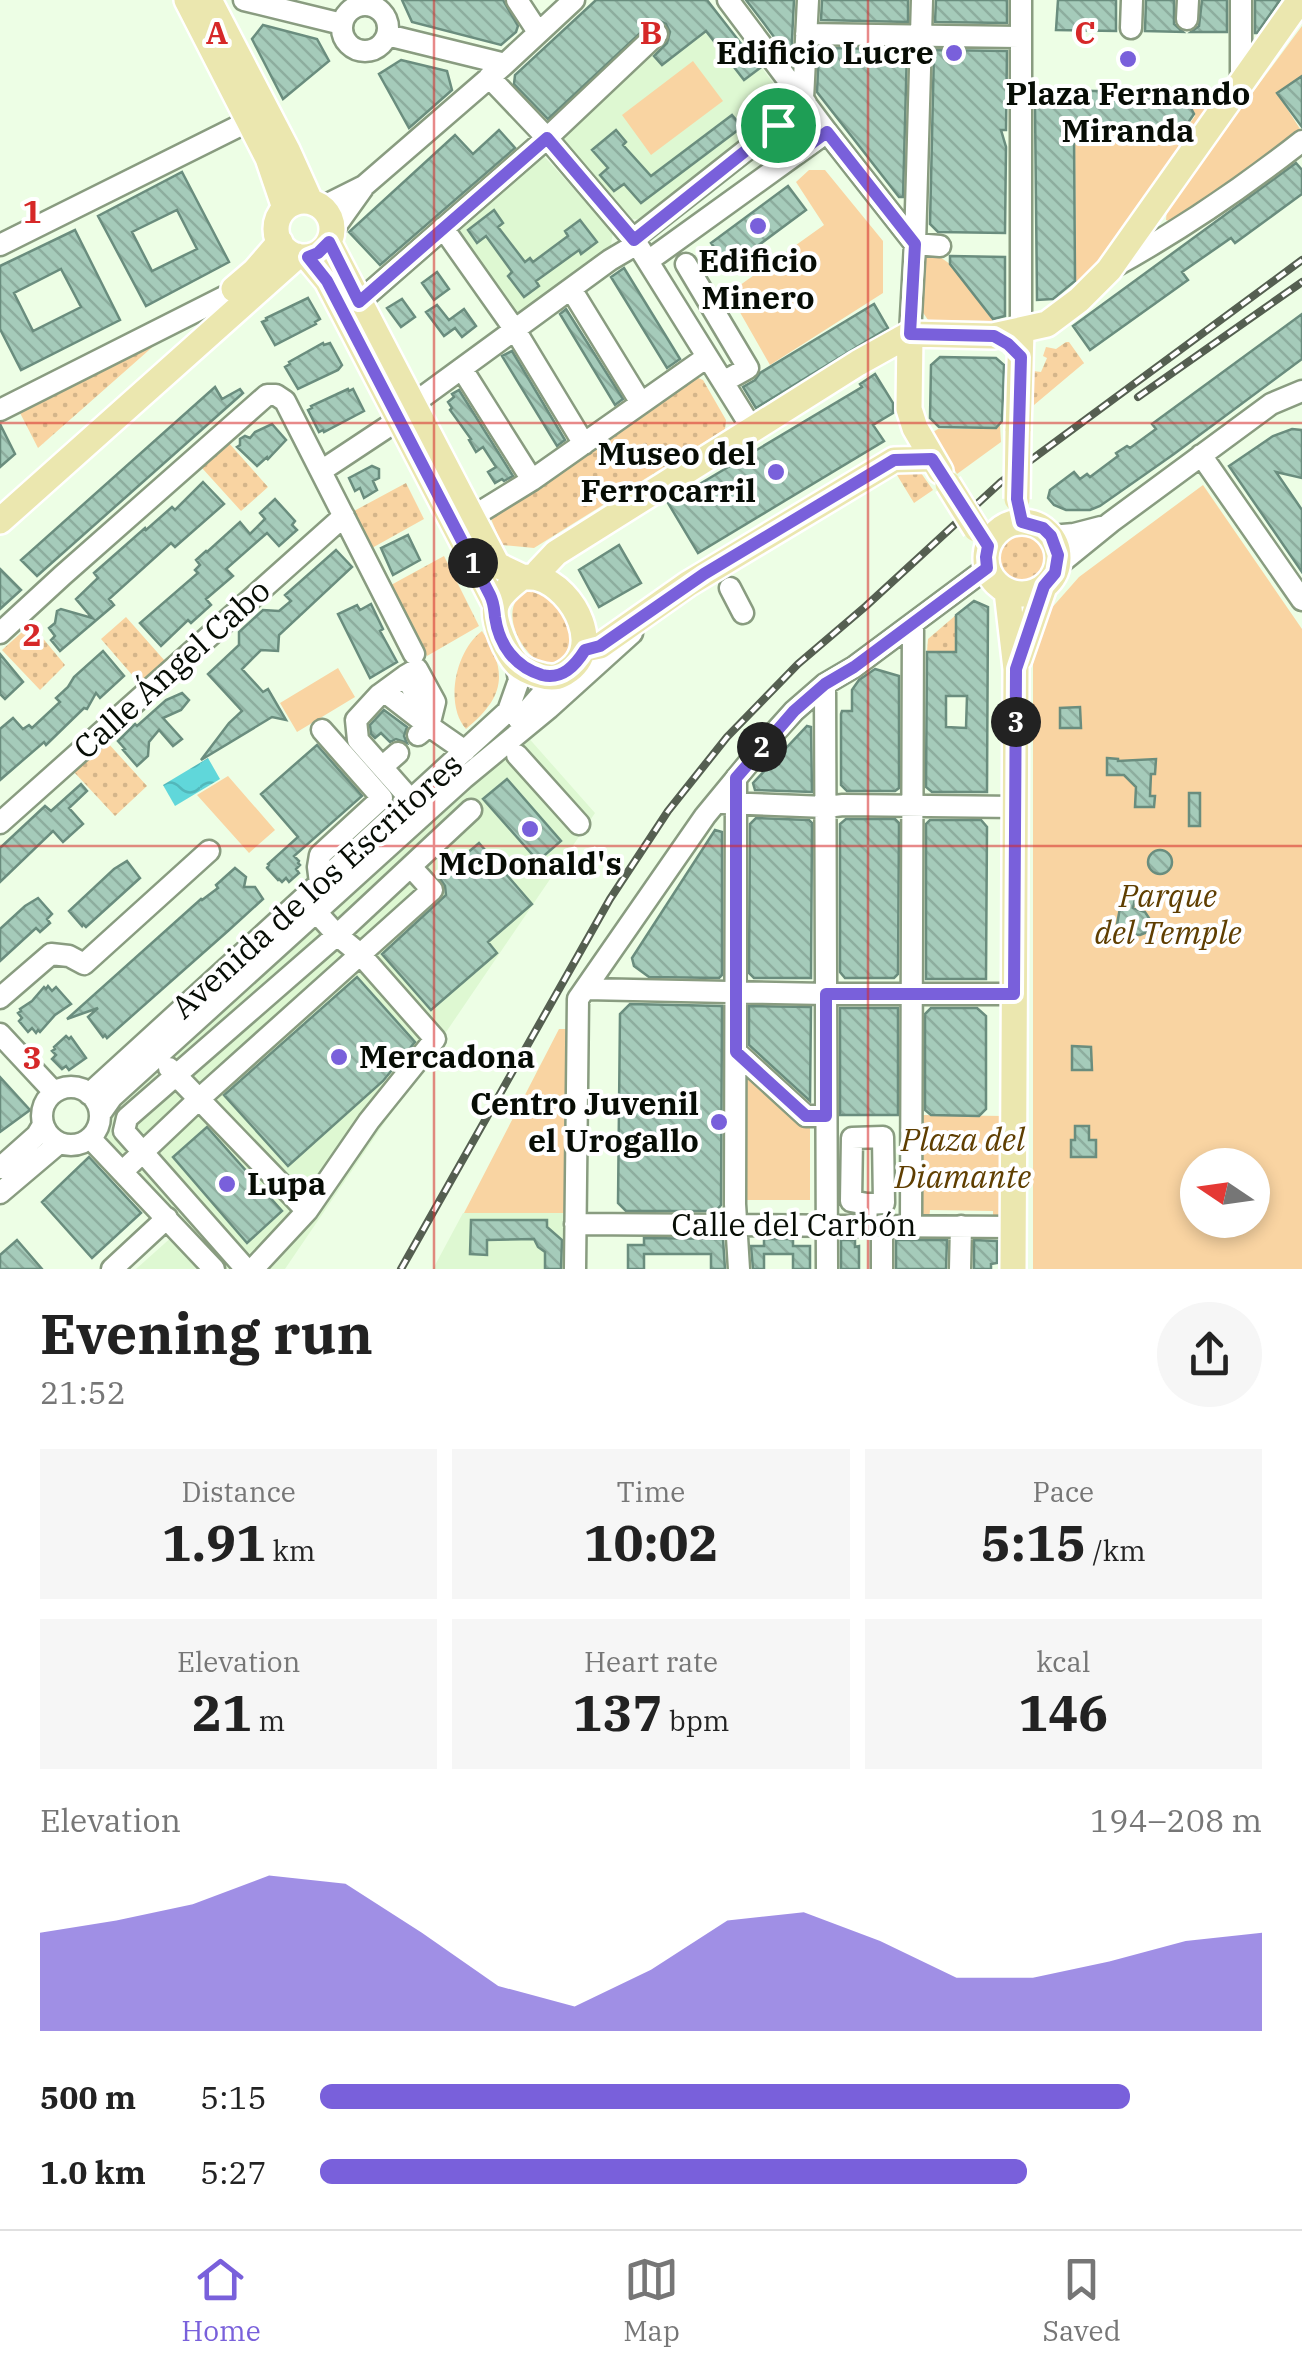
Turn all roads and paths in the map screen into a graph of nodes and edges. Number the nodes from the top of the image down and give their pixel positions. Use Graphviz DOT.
graph roads {
  1 [pos="187,0"];
  2 [pos="209,0"];
  3 [pos="244,0"];
  4 [pos="517,0"];
  5 [pos="574,0"];
  6 [pos="728,0"];
  7 [pos="808,0"];
  8 [pos="922,0"];
  9 [pos="1021,0"];
  10 [pos="1132,0"];
  11 [pos="1242,0"];
  12 [pos="1300,0"];
  13 [pos="371,3"];
  14 [pos="342,24"];
  15 [pos="1131,28"];
  16 [pos="538,32"];
  17 [pos="656,34"];
  18 [pos="806,34"];
  19 [pos="922,34"];
  20 [pos="387,36"];
  21 [pos="1010,36"];
  22 [pos="1252,48"];
  23 [pos="497,71"];
  24 [pos="805,101"];
  25 [pos="250,121"];
  26 [pos="778,125"];
  27 [pos="827,132"];
  28 [pos="547,138"];
  29 [pos="1302,140"];
  30 [pos="797,154"];
  31 [pos="667,214"];
  32 [pos="443,228"];
  33 [pos="308,231"];
  34 [pos="680,238"];
  35 [pos="915,244"];
  36 [pos="0,245"];
  37 [pos="940,246"];
  38 [pos="639,248"];
  39 [pos="1108,270"];
  40 [pos="570,289"];
  41 [pos="226,296"];
  42 [pos="668,296"];
  43 [pos="359,302"];
  44 [pos="514,330"];
  45 [pos="910,334"];
  46 [pos="1021,344"];
  47 [pos="708,357"];
  48 [pos="462,370"];
  49 [pos="1302,377"];
  50 [pos="724,382"];
  51 [pos="1302,391"];
  52 [pos="640,403"];
  53 [pos="1302,404"];
  54 [pos="0,410"];
  55 [pos="1263,410"];
  56 [pos="406,412"];
  57 [pos="753,430"];
  58 [pos="584,444"];
  59 [pos="1202,455"];
  60 [pos="932,459"];
  61 [pos="321,471"];
  62 [pos="532,480"];
  63 [pos="0,498"];
  64 [pos="1020,510"];
  65 [pos="344,516"];
  66 [pos="472,517"];
  67 [pos="0,521"];
  68 [pos="1108,525"];
  69 [pos="1051,536"];
  70 [pos="984,548"];
  71 [pos="1051,576"];
  72 [pos="530,577"];
  73 [pos="730,588"];
  74 [pos="1007,591"];
  75 [pos="1302,600"];
  76 [pos="496,606"];
  77 [pos="657,606"];
  78 [pos="743,614"];
  79 [pos="913,624"];
  80 [pos="0,633"];
  81 [pos="585,650"];
  82 [pos="414,654"];
  83 [pos="516,663"];
  84 [pos="1016,669"];
  85 [pos="551,677"];
  86 [pos="825,684"];
  87 [pos="380,695"];
  88 [pos="322,730"];
  89 [pos="423,731"];
  90 [pos="464,751"];
  91 [pos="516,755"];
  92 [pos="489,756"];
  93 [pos="411,800"];
  94 [pos="726,803"];
  95 [pos="912,806"];
  96 [pos="826,807"];
  97 [pos="1016,807"];
  98 [pos="471,810"];
  99 [pos="0,823"];
  100 [pos="579,824"];
  101 [pos="209,851"];
  102 [pos="410,867"];
  103 [pos="320,883"];
  104 [pos="317,913"];
  105 [pos="337,936"];
  106 [pos="360,954"];
  107 [pos="586,990"];
  108 [pos="736,991"];
  109 [pos="912,993"];
  110 [pos="826,994"];
  111 [pos="1014,994"];
  112 [pos="0,998"];
  113 [pos="0,1034"];
  114 [pos="736,1052"];
  115 [pos="158,1056"];
  116 [pos="176,1076"];
  117 [pos="54,1092"];
  118 [pos="89,1094"];
  119 [pos="199,1099"];
  120 [pos="100,1114"];
  121 [pos="826,1116"];
  122 [pos="43,1125"];
  123 [pos="90,1138"];
  124 [pos="59,1143"];
  125 [pos="144,1151"];
  126 [pos="0,1168"];
  127 [pos="122,1171"];
  128 [pos="0,1193"];
  129 [pos="307,1210"];
  130 [pos="166,1218"];
  131 [pos="871,1218"];
  132 [pos="575,1224"];
  133 [pos="736,1224"];
  134 [pos="828,1226"];
  135 [pos="911,1226"];
  136 [pos="960,1226"];
  137 [pos="1014,1227"];
  138 [pos="112,1269"];
  139 [pos="214,1269"];
  140 [pos="250,1269"];
  141 [pos="574,1269"];
  142 [pos="739,1269"];
  143 [pos="827,1269"];
  144 [pos="882,1269"];
  145 [pos="960,1269"];
  146 [pos="1013,1269"];
  1 -- 25 [label="main road"];
  2 -- 33 [label="main road"];
  3 -- 14 [label="street"];
  4 -- 16 [label="street"];
  5 -- 16 [label="street"];
  6 -- 24 [label="street"];
  7 -- 18 [label="street"];
  8 -- 19 [label="street"];
  9 -- 21 [label="street"];
  10 -- 15 [label="street"];
  11 -- 22 [label="street"];
  12 -- 22 [label="main road"];
  13 -- 14 [label="street"];
  13 -- 20 [label="street"];
  14 -- 20 [label="street"];
  16 -- 23 [label="street"];
  17 -- 28 [label="street"];
  18 -- 19 [label="street"];
  18 -- 24 [label="street"];
  19 -- 21 [label="street"];
  19 -- 35 [label="street"];
  20 -- 23 [label="street"];
  21 -- 46 [label="street"];
  22 -- 39 [label="main road"];
  23 -- 28 [label="street"];
  23 -- 33 [label="street"];
  24 -- 26 [label="street"];
  24 -- 27 [label="street"];
  25 -- 33 [label="main road"];
  25 -- 36 [label="street"];
  26 -- 30 [label="street"];
  26 -- 31 [label="street"];
  27 -- 30 [label="street"];
  27 -- 35 [label="street"];
  28 -- 32 [label="street"];
  28 -- 38 [label="street"];
  29 -- 39 [label="street"];
  30 -- 34 [label="street"];
  31 -- 34 [label="street"];
  31 -- 38 [label="street"];
  32 -- 43 [label="street"];
  32 -- 44 [label="street"];
  33 -- 41 [label="main road"];
  33 -- 43 [label="main road"];
  33 -- 56 [label="main road"];
  33 -- 67 [label="main road"];
  34 -- 38 [label="street"];
  35 -- 37 [label="street"];
  35 -- 45 [label="street"];
  38 -- 40 [label="street"];
  38 -- 42 [label="street"];
  39 -- 46 [label="main road"];
  40 -- 44 [label="street"];
  40 -- 52 [label="street"];
  41 -- 54 [label="street"];
  41 -- 63 [label="main road"];
  42 -- 47 [label="street"];
  42 -- 50 [label="street"];
  43 -- 56 [label="main road"];
  44 -- 48 [label="street"];
  44 -- 58 [label="street"];
  45 -- 46 [label="main road"];
  45 -- 57 [label="main road"];
  45 -- 60 [label="main road"];
  46 -- 64 [label="main road, bridge"];
  47 -- 50 [label="street"];
  47 -- 52 [label="street"];
  48 -- 56 [label="street"];
  48 -- 62 [label="street"];
  49 -- 55 [label="street"];
  50 -- 57 [label="street"];
  51 -- 55 [label="street"];
  52 -- 58 [label="street"];
  53 -- 55 [label="street"];
  55 -- 59 [label="street"];
  56 -- 61 [label="street"];
  56 -- 66 [label="main road"];
  56 -- 76 [label="main road"];
  57 -- 72 [label="main road"];
  58 -- 62 [label="street"];
  59 -- 68 [label="street"];
  59 -- 75 [label="street"];
  60 -- 70 [label="main road, bridge"];
  60 -- 77 [label="main road, Avenida de los Escritores"];
  61 -- 65 [label="street"];
  61 -- 80 [label="street"];
  62 -- 66 [label="street"];
  64 -- 69 [label="main road"];
  64 -- 70 [label="main road"];
  65 -- 82 [label="street"];
  65 -- 99 [label="street, Calle Ángel Cabo"];
  66 -- 72 [label="main road"];
  68 -- 69 [label="street"];
  68 -- 71 [label="street"];
  69 -- 71 [label="main road"];
  70 -- 74 [label="main road"];
  70 -- 79 [label="street"];
  71 -- 74 [label="main road"];
  71 -- 84 [label="main road"];
  72 -- 76 [label="main road"];
  72 -- 81 [label="main road"];
  73 -- 78 [label="street"];
  74 -- 84 [label="main road"];
  76 -- 83 [label="main road"];
  77 -- 81 [label="main road, Avenida de los Escritores"];
  77 -- 92 [label="street, Avenida de los Escritores"];
  79 -- 86 [label="street"];
  79 -- 95 [label="street"];
  81 -- 85 [label="main road"];
  83 -- 85 [label="main road"];
  83 -- 90 [label="street, Avenida de los Escritores"];
  84 -- 97 [label="main road"];
  85 -- 92 [label="street, Avenida de los Escritores"];
  86 -- 94 [label="street"];
  86 -- 96 [label="street"];
  87 -- 89 [label="street"];
  87 -- 89 [label="street"];
  87 -- 93 [label="street"];
  88 -- 103 [label="street"];
  89 -- 90 [label="street"];
  90 -- 93 [label="street, Avenida de los Escritores"];
  91 -- 100 [label="street"];
  92 -- 104 [label="street, Avenida de los Escritores"];
  93 -- 103 [label="street, Avenida de los Escritores"];
  94 -- 96 [label="street"];
  94 -- 107 [label="street"];
  94 -- 108 [label="street"];
  95 -- 96 [label="street"];
  95 -- 97 [label="street"];
  95 -- 109 [label="street"];
  96 -- 110 [label="street"];
  97 -- 111 [label="main road"];
  98 -- 102 [label="street"];
  101 -- 112 [label="street"];
  102 -- 105 [label="street"];
  102 -- 106 [label="street"];
  103 -- 118 [label="street, Avenida de los Escritores"];
  104 -- 105 [label="street"];
  104 -- 115 [label="street, Avenida de los Escritores"];
  105 -- 106 [label="street"];
  105 -- 116 [label="street"];
  106 -- 119 [label="street"];
  106 -- 129 [label="street"];
  107 -- 108 [label="street"];
  107 -- 132 [label="street"];
  108 -- 110 [label="street"];
  108 -- 114 [label="street"];
  109 -- 110 [label="street"];
  109 -- 111 [label="street"];
  109 -- 135 [label="street"];
  110 -- 121 [label="street"];
  111 -- 137 [label="main road"];
  113 -- 117 [label="street"];
  114 -- 121 [label="street"];
  114 -- 133 [label="street"];
  115 -- 116 [label="street"];
  115 -- 120 [label="street, Avenida de los Escritores"];
  116 -- 119 [label="street"];
  116 -- 125 [label="street"];
  117 -- 118 [label="street"];
  117 -- 122 [label="street"];
  118 -- 120 [label="street"];
  119 -- 125 [label="street"];
  119 -- 129 [label="street"];
  120 -- 123 [label="street"];
  121 -- 134 [label="street"];
  122 -- 124 [label="street"];
  122 -- 126 [label="street"];
  123 -- 124 [label="street"];
  123 -- 127 [label="street"];
  124 -- 128 [label="street"];
  125 -- 127 [label="street"];
  125 -- 140 [label="street"];
  127 -- 130 [label="street"];
  129 -- 140 [label="street"];
  130 -- 138 [label="street"];
  130 -- 139 [label="street"];
  131 -- 134 [label="street, Calle del Carbón"];
  131 -- 135 [label="street, Calle del Carbón"];
  131 -- 144 [label="street"];
  132 -- 133 [label="street, Calle del Carbón"];
  132 -- 141 [label="street"];
  133 -- 134 [label="street, Calle del Carbón"];
  133 -- 142 [label="street"];
  134 -- 143 [label="street"];
  135 -- 136 [label="street, Calle del Carbón"];
  136 -- 137 [label="street, Calle del Carbón"];
  136 -- 145 [label="street"];
  137 -- 146 [label="main road"];
}
